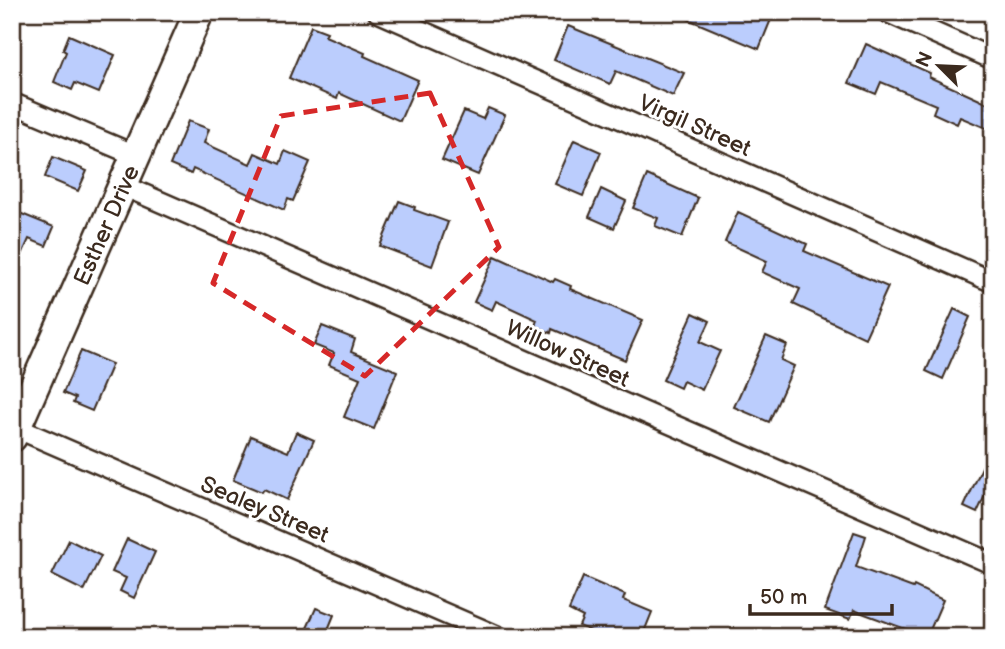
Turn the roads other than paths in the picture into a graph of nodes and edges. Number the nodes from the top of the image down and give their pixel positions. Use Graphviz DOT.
graph roads {
  1 [pos="199,12"];
  2 [pos="378,12"];
  3 [pos="887,12"];
  4 [pos="993,59"];
  5 [pos="12,103"];
  6 [pos="137,156"];
  7 [pos="124,186"];
  8 [pos="993,282"];
  9 [pos="14,430"];
  10 [pos="993,564"];
  11 [pos="499,637"];
  1 -- 6 [label="street, Esther Drive"];
  2 -- 8 [label="street, Virgil Street"];
  3 -- 4 [label="street"];
  5 -- 6 [label="street"];
  6 -- 7 [label="street, Esther Drive"];
  7 -- 9 [label="street, Esther Drive"];
  7 -- 10 [label="street, Willow Street"];
  9 -- 11 [label="street, Sealey Street"];
}
